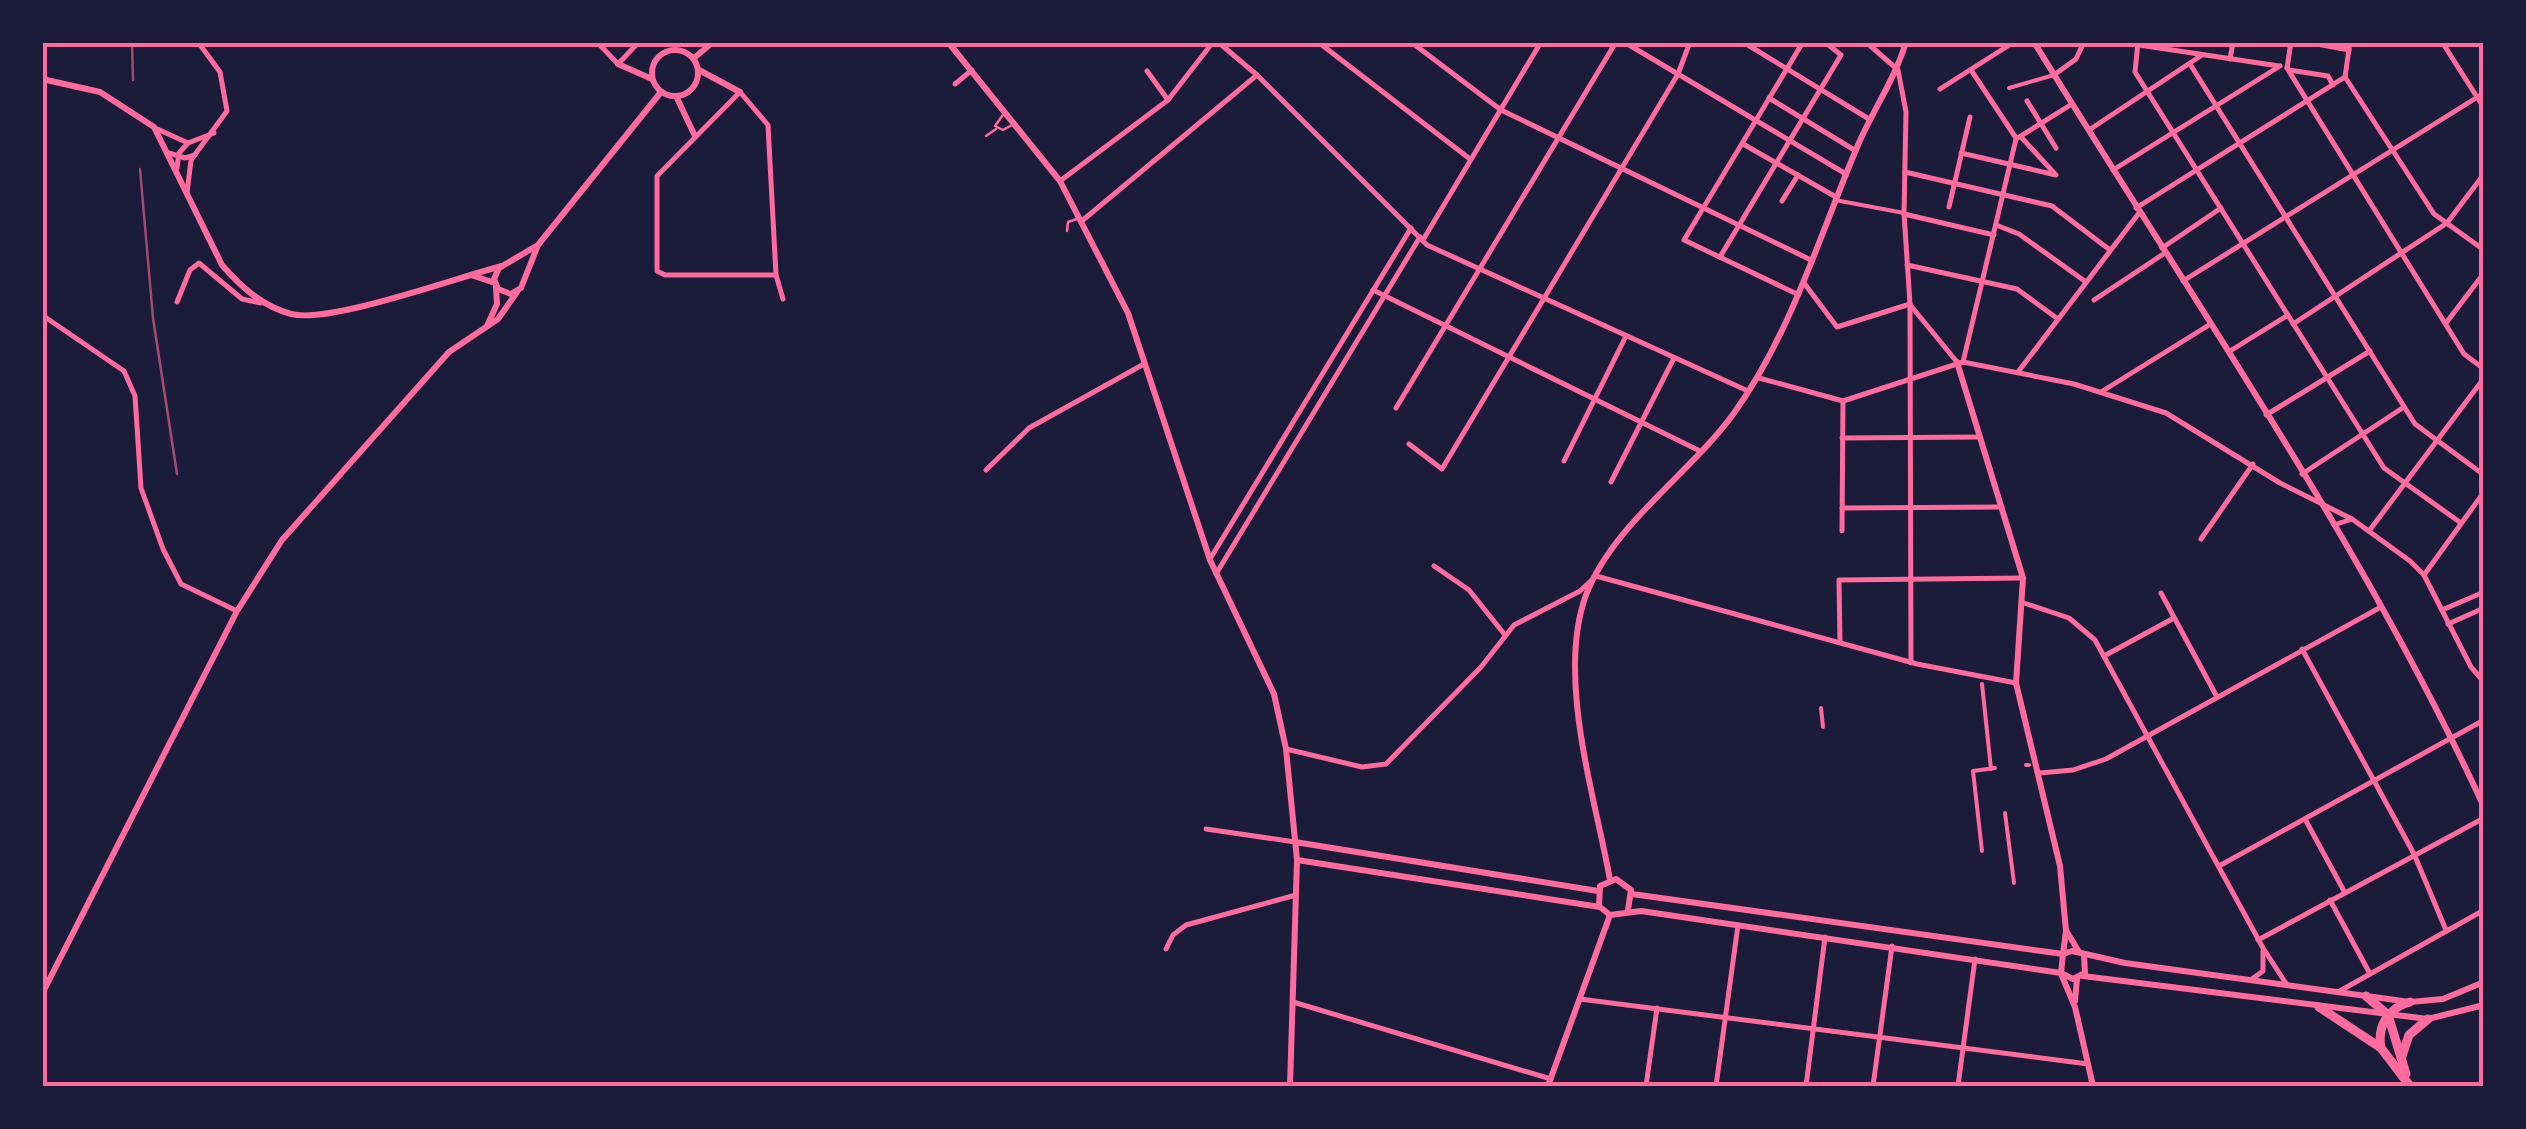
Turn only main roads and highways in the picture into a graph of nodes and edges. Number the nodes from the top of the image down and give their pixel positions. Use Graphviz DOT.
graph roads {
  1 [pos="712,42"];
  2 [pos="948,42"];
  3 [pos="1906,42"];
  4 [pos="2034,42"];
  5 [pos="679,46"];
  6 [pos="694,58"];
  7 [pos="618,64"];
  8 [pos="699,70"];
  9 [pos="652,79"];
  10 [pos="42,80"];
  11 [pos="661,92"];
  12 [pos="740,92"];
  13 [pos="676,96"];
  14 [pos="695,136"];
  15 [pos="538,245"];
  16 [pos="505,265"];
  17 [pos="470,275"];
  18 [pos="523,275"];
  19 [pos="495,285"];
  20 [pos="517,292"];
  21 [pos="486,327"];
  22 [pos="1960,362"];
  23 [pos="2484,807"];
  24 [pos="1295,842"];
  25 [pos="1297,860"];
  26 [pos="1610,880"];
  27 [pos="1598,891"];
  28 [pos="1632,894"];
  29 [pos="1600,907"];
  30 [pos="1628,910"];
  31 [pos="1610,914"];
  32 [pos="2066,931"];
  33 [pos="2063,954"];
  34 [pos="2081,954"];
  35 [pos="2061,974"];
  36 [pos="2080,977"];
  37 [pos="2484,982"];
  38 [pos="42,994"];
  39 [pos="2366,996"];
  40 [pos="2410,1002"];
  41 [pos="2484,1005"];
  42 [pos="2075,1007"];
  43 [pos="2319,1007"];
  44 [pos="2388,1015"];
  45 [pos="2428,1019"];
  46 [pos="2381,1048"];
  47 [pos="2402,1064"];
  48 [pos="1549,1083"];
  49 [pos="1290,1086"];
  50 [pos="2093,1086"];
  51 [pos="2411,1086"];
  1 -- 6 [label="main road"];
  2 -- 24 [label="main road"];
  3 -- 26 [label="main road"];
  4 -- 23 [label="main road"];
  5 -- 6 [label="main road"];
  5 -- 9 [label="main road"];
  6 -- 8 [label="main road"];
  7 -- 9 [label="main road"];
  8 -- 12 [label="main road"];
  8 -- 13 [label="main road"];
  9 -- 11 [label="main road"];
  10 -- 17 [label="main road"];
  11 -- 13 [label="main road"];
  11 -- 15 [label="main road"];
  13 -- 14 [label="main road"];
  15 -- 16 [label="main road"];
  15 -- 18 [label="main road"];
  16 -- 17 [label="main road"];
  16 -- 18 [label="main road"];
  16 -- 19 [label="main road"];
  17 -- 19 [label="main road"];
  18 -- 20 [label="main road"];
  19 -- 20 [label="main road"];
  19 -- 21 [label="main road"];
  20 -- 21 [label="main road"];
  21 -- 38 [label="main road"];
  22 -- 32 [label="main road"];
  24 -- 25 [label="main road"];
  24 -- 27 [label="main road"];
  25 -- 29 [label="main road"];
  25 -- 49 [label="main road"];
  26 -- 27 [label="main road"];
  26 -- 28 [label="main road"];
  27 -- 29 [label="main road"];
  28 -- 30 [label="main road"];
  28 -- 33 [label="main road"];
  29 -- 31 [label="main road"];
  30 -- 31 [label="main road"];
  30 -- 35 [label="main road"];
  31 -- 48 [label="main road"];
  32 -- 33 [label="main road"];
  32 -- 34 [label="main road"];
  33 -- 34 [label="main road"];
  33 -- 35 [label="main road"];
  34 -- 36 [label="main road"];
  34 -- 39 [label="main road"];
  35 -- 36 [label="main road"];
  35 -- 42 [label="main road"];
  36 -- 42 [label="main road"];
  36 -- 43 [label="main road"];
  37 -- 40 [label="main road"];
  39 -- 40 [label="main road"];
  39 -- 44 [label="highway"];
  40 -- 44 [label="highway"];
  41 -- 45 [label="main road"];
  42 -- 50 [label="main road"];
  43 -- 44 [label="main road"];
  43 -- 46 [label="highway"];
  44 -- 45 [label="main road"];
  44 -- 46 [label="highway"];
  44 -- 47 [label="highway"];
  45 -- 47 [label="highway"];
  46 -- 51 [label="highway"];
  47 -- 51 [label="highway"];
}
